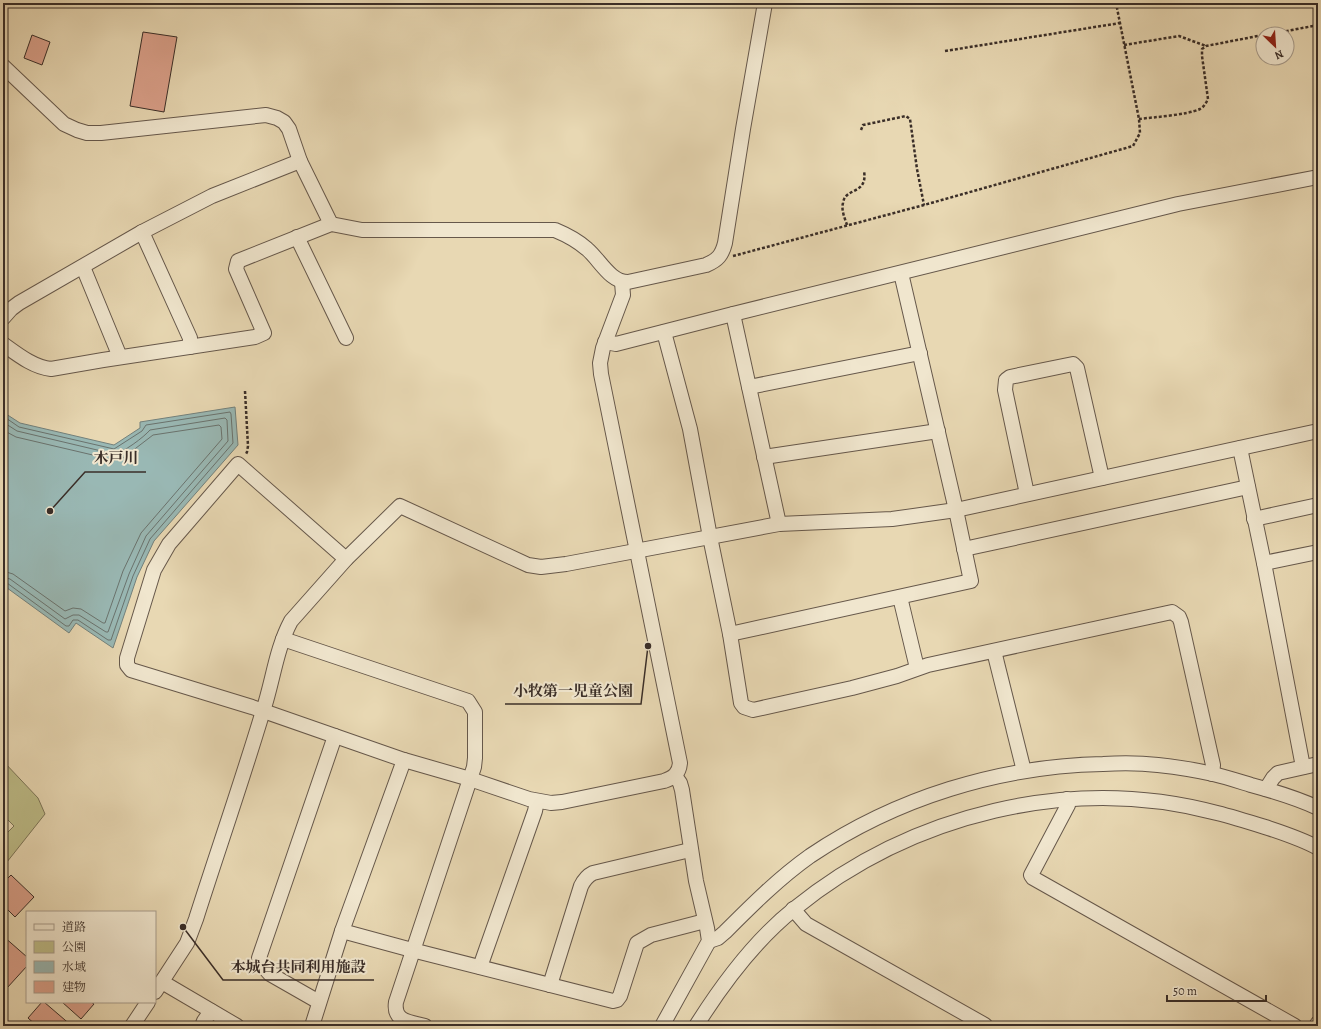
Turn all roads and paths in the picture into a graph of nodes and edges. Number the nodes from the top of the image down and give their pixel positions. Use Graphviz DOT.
graph roads {
  1 [pos="765,3"];
  2 [pos="1116,3"];
  3 [pos="1120,23"];
  4 [pos="1318,25"];
  5 [pos="1295,29"];
  6 [pos="1255,37"];
  7 [pos="1124,45"];
  8 [pos="1206,46"];
  9 [pos="945,51"];
  10 [pos="3,66"];
  11 [pos="1139,119"];
  12 [pos="861,130"];
  13 [pos="300,161"];
  14 [pos="864,171"];
  15 [pos="1318,177"];
  16 [pos="924,205"];
  17 [pos="331,224"];
  18 [pos="847,225"];
  19 [pos="142,232"];
  20 [pos="297,237"];
  21 [pos="715,261"];
  22 [pos="83,267"];
  23 [pos="901,273"];
  24 [pos="622,282"];
  25 [pos="733,314"];
  26 [pos="3,318"];
  27 [pos="664,332"];
  28 [pos="346,338"];
  29 [pos="605,342"];
  30 [pos="3,344"];
  31 [pos="190,347"];
  32 [pos="920,353"];
  33 [pos="120,357"];
  34 [pos="749,387"];
  35 [pos="245,391"];
  36 [pos="938,431"];
  37 [pos="1318,431"];
  38 [pos="1240,448"];
  39 [pos="764,457"];
  40 [pos="238,464"];
  41 [pos="1102,478"];
  42 [pos="1248,487"];
  43 [pos="1027,494"];
  44 [pos="1318,505"];
  45 [pos="956,510"];
  46 [pos="1254,519"];
  47 [pos="779,524"];
  48 [pos="710,537"];
  49 [pos="964,549"];
  50 [pos="636,552"];
  51 [pos="1318,552"];
  52 [pos="346,559"];
  53 [pos="1264,563"];
  54 [pos="900,597"];
  55 [pos="730,634"];
  56 [pos="282,639"];
  57 [pos="994,651"];
  58 [pos="917,668"];
  59 [pos="263,711"];
  60 [pos="335,736"];
  61 [pos="404,760"];
  62 [pos="1318,764"];
  63 [pos="1303,767"];
  64 [pos="1024,771"];
  65 [pos="1212,774"];
  66 [pos="674,776"];
  67 [pos="470,779"];
  68 [pos="1266,789"];
  69 [pos="1067,799"];
  70 [pos="537,801"];
  71 [pos="1318,808"];
  72 [pos="1318,848"];
  73 [pos="690,850"];
  74 [pos="793,909"];
  75 [pos="706,922"];
  76 [pos="342,931"];
  77 [pos="709,941"];
  78 [pos="412,950"];
  79 [pos="480,967"];
  80 [pos="550,985"];
  81 [pos="158,987"];
  82 [pos="319,1002"];
  83 [pos="147,1003"];
  84 [pos="211,1010"];
  85 [pos="1318,1023"];
  86 [pos="985,1025"];
  87 [pos="132,1026"];
  88 [pos="202,1026"];
  89 [pos="237,1026"];
  90 [pos="312,1026"];
  91 [pos="425,1026"];
  92 [pos="662,1026"];
  93 [pos="696,1026"];
  94 [pos="1295,1026"];
  95 [pos="1316,1026"];
  1 -- 21 [label="street"];
  2 -- 3 [label="path"];
  3 -- 7 [label="path"];
  3 -- 9 [label="path"];
  4 -- 5 [label="path"];
  6 -- 8 [label="path"];
  7 -- 8 [label="path"];
  7 -- 11 [label="path"];
  8 -- 11 [label="path"];
  10 -- 13 [label="street"];
  11 -- 16 [label="path"];
  12 -- 16 [label="path"];
  13 -- 17 [label="street"];
  13 -- 19 [label="street"];
  14 -- 18 [label="path"];
  15 -- 23 [label="street"];
  16 -- 18 [label="path"];
  17 -- 20 [label="street"];
  17 -- 24 [label="street"];
  18 -- 21 [label="path"];
  19 -- 22 [label="street"];
  19 -- 31 [label="street"];
  20 -- 28 [label="street"];
  20 -- 31 [label="street"];
  21 -- 24 [label="street"];
  22 -- 26 [label="street"];
  22 -- 33 [label="street"];
  23 -- 25 [label="street"];
  23 -- 32 [label="street"];
  24 -- 29 [label="street"];
  25 -- 27 [label="street"];
  25 -- 34 [label="street"];
  27 -- 29 [label="street"];
  27 -- 48 [label="street"];
  29 -- 50 [label="street"];
  30 -- 33 [label="street"];
  31 -- 33 [label="street"];
  32 -- 34 [label="street"];
  32 -- 36 [label="street"];
  34 -- 39 [label="street"];
  35 -- 40 [label="path"];
  36 -- 39 [label="street"];
  36 -- 45 [label="street"];
  37 -- 38 [label="street"];
  38 -- 41 [label="street"];
  38 -- 42 [label="street"];
  39 -- 47 [label="street"];
  40 -- 52 [label="street"];
  40 -- 59 [label="street"];
  41 -- 43 [label="street"];
  41 -- 43 [label="street"];
  42 -- 46 [label="street"];
  42 -- 49 [label="street"];
  43 -- 45 [label="street"];
  44 -- 46 [label="street"];
  45 -- 47 [label="street"];
  45 -- 49 [label="street"];
  46 -- 53 [label="street"];
  47 -- 48 [label="street"];
  48 -- 50 [label="street"];
  48 -- 55 [label="street"];
  49 -- 54 [label="street"];
  50 -- 52 [label="street"];
  50 -- 66 [label="street"];
  51 -- 53 [label="street"];
  52 -- 56 [label="street"];
  53 -- 63 [label="street"];
  54 -- 55 [label="street"];
  54 -- 58 [label="street"];
  55 -- 58 [label="street"];
  56 -- 59 [label="street"];
  56 -- 67 [label="street"];
  57 -- 58 [label="street"];
  57 -- 64 [label="street"];
  57 -- 65 [label="street"];
  59 -- 60 [label="street"];
  59 -- 81 [label="street"];
  60 -- 61 [label="street"];
  60 -- 82 [label="street"];
  61 -- 67 [label="street"];
  61 -- 76 [label="street"];
  62 -- 63 [label="street"];
  63 -- 68 [label="street"];
  64 -- 65 [label="street"];
  64 -- 77 [label="street"];
  65 -- 68 [label="street"];
  66 -- 70 [label="street"];
  66 -- 73 [label="street"];
  67 -- 70 [label="street"];
  67 -- 78 [label="street"];
  68 -- 71 [label="street"];
  69 -- 72 [label="street"];
  69 -- 74 [label="street"];
  69 -- 94 [label="street"];
  70 -- 79 [label="street"];
  73 -- 75 [label="street"];
  73 -- 80 [label="street"];
  74 -- 86 [label="street"];
  74 -- 93 [label="street"];
  75 -- 77 [label="street"];
  75 -- 80 [label="street"];
  76 -- 78 [label="street"];
  76 -- 82 [label="street"];
  77 -- 92 [label="street"];
  78 -- 79 [label="street"];
  78 -- 91 [label="street"];
  79 -- 80 [label="street"];
  81 -- 84 [label="street"];
  82 -- 90 [label="street"];
  83 -- 87 [label="street"];
  84 -- 88 [label="street"];
  84 -- 89 [label="street"];
  85 -- 95 [label="street"];
}
